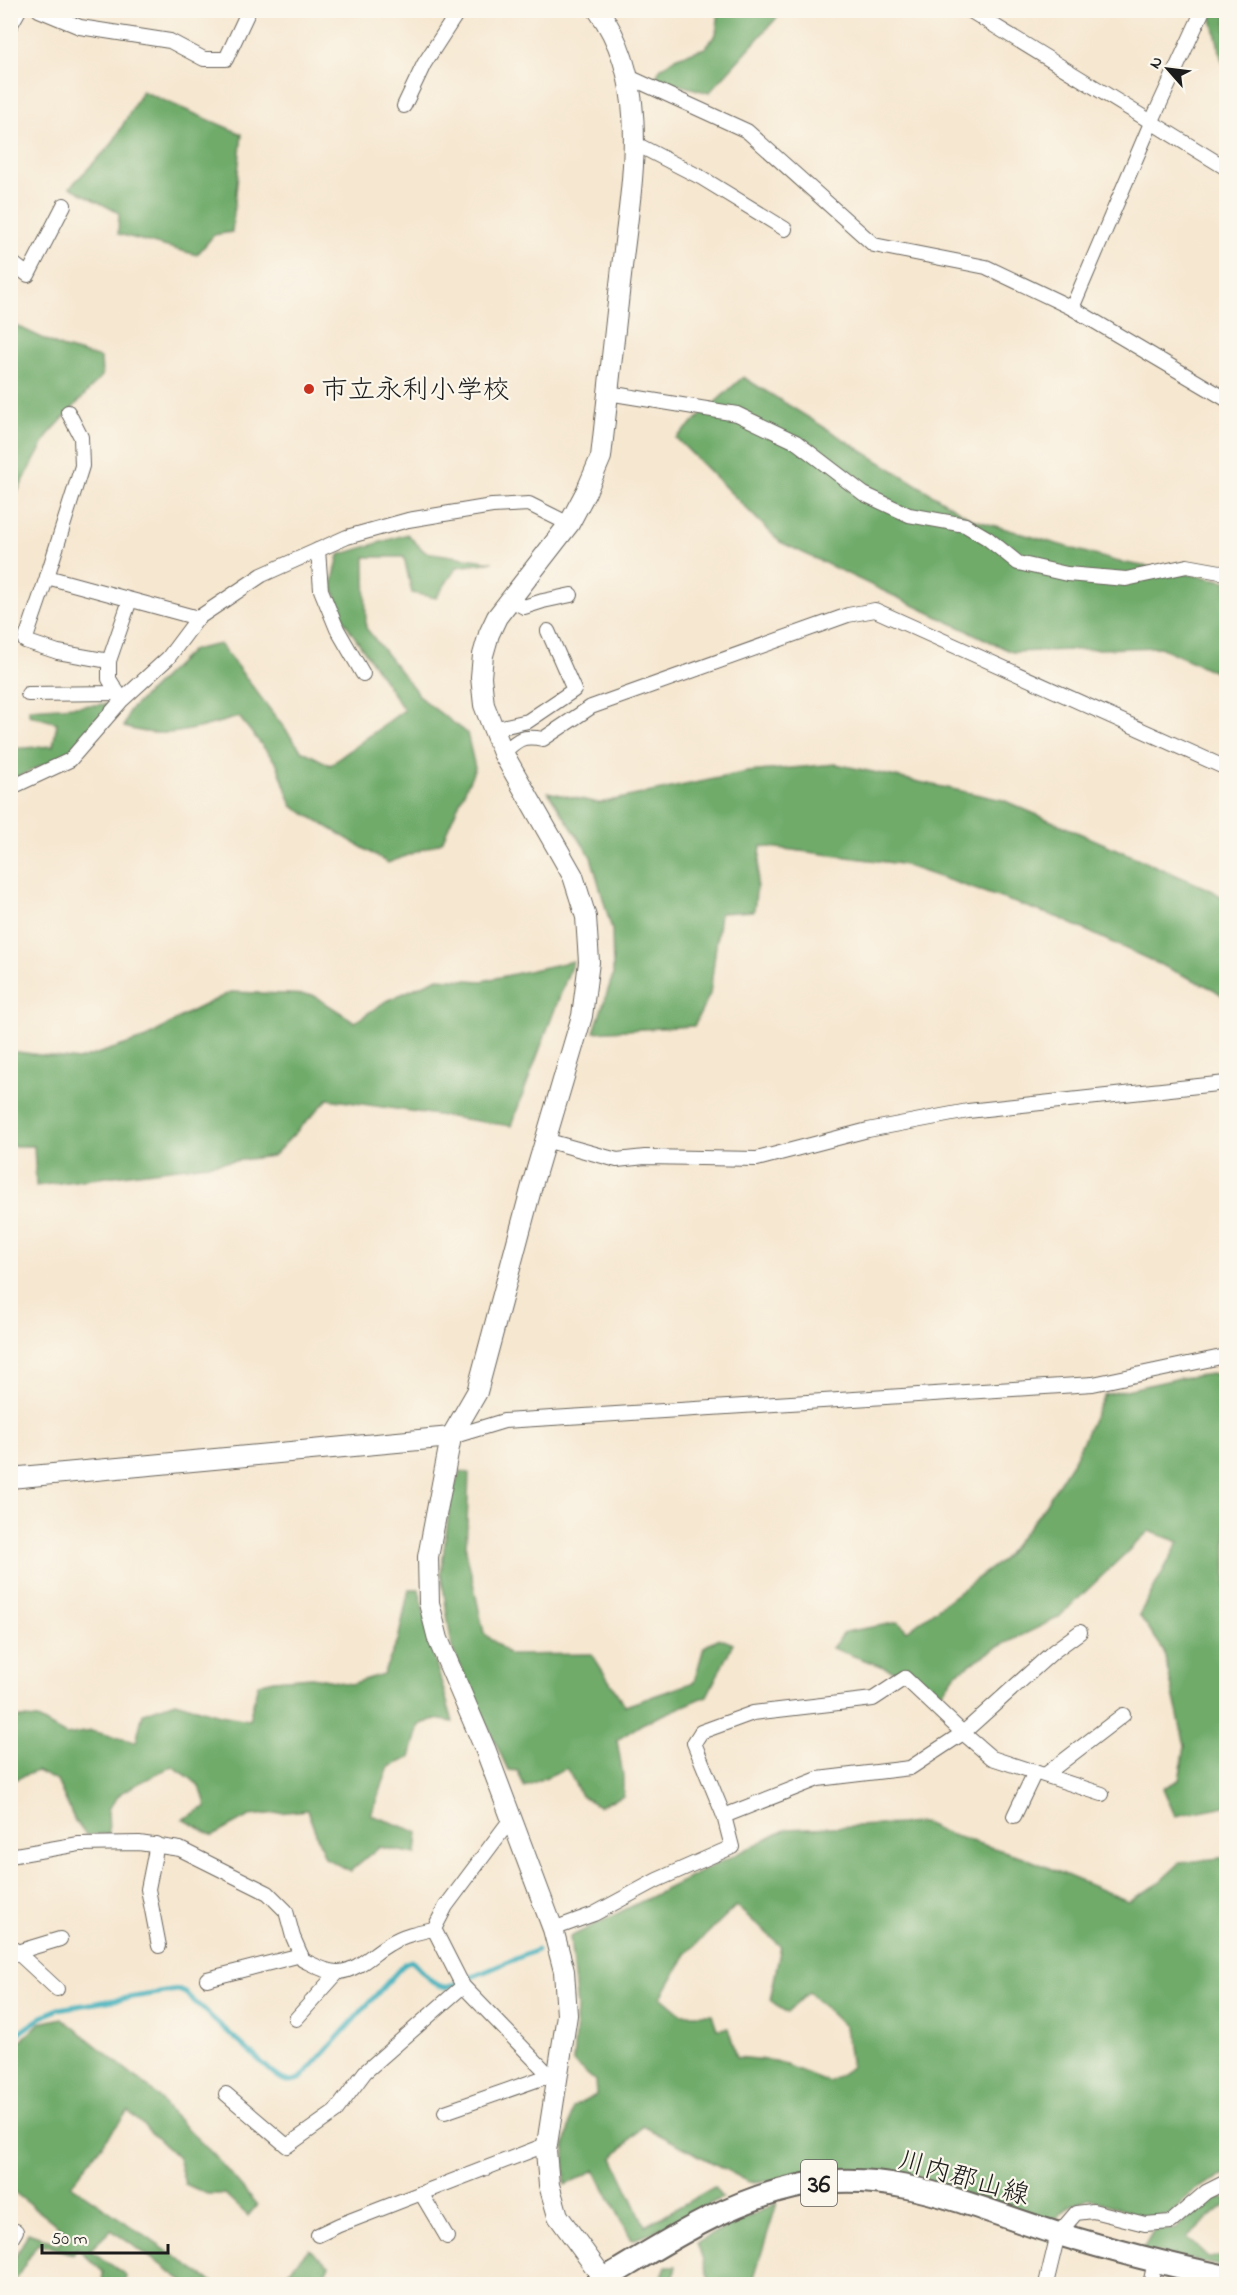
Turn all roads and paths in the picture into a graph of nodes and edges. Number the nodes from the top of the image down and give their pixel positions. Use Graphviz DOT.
graph roads {
  1 [pos="19,10"];
  2 [pos="39,10"];
  3 [pos="249,10"];
  4 [pos="459,10"];
  5 [pos="598,10"];
  6 [pos="969,10"];
  7 [pos="1203,10"];
  8 [pos="10,26"];
  9 [pos="629,77"];
  10 [pos="404,106"];
  11 [pos="1151,123"];
  12 [pos="636,144"];
  13 [pos="1227,168"];
  14 [pos="64,205"];
  15 [pos="784,229"];
  16 [pos="10,261"];
  17 [pos="1072,308"];
  18 [pos="608,393"];
  19 [pos="1227,399"];
  20 [pos="68,412"];
  21 [pos="569,524"];
  22 [pos="318,550"];
  23 [pos="1227,573"];
  24 [pos="47,577"];
  25 [pos="571,595"];
  26 [pos="130,600"];
  27 [pos="511,600"];
  28 [pos="198,618"];
  29 [pos="548,631"];
  30 [pos="109,661"];
  31 [pos="363,674"];
  32 [pos="28,694"];
  33 [pos="120,697"];
  34 [pos="493,729"];
  35 [pos="503,753"];
  36 [pos="1227,768"];
  37 [pos="10,788"];
  38 [pos="1227,1083"];
  39 [pos="545,1140"];
  40 [pos="1227,1356"];
  41 [pos="451,1437"];
  42 [pos="10,1478"];
  43 [pos="1080,1632"];
  44 [pos="1123,1715"];
  45 [pos="963,1733"];
  46 [pos="1040,1774"];
  47 [pos="1102,1794"];
  48 [pos="724,1815"];
  49 [pos="1014,1816"];
  50 [pos="511,1819"];
  51 [pos="157,1844"];
  52 [pos="10,1856"];
  53 [pos="434,1929"];
  54 [pos="553,1929"];
  55 [pos="60,1939"];
  56 [pos="159,1946"];
  57 [pos="14,1949"];
  58 [pos="301,1956"];
  59 [pos="338,1972"];
  60 [pos="207,1979"];
  61 [pos="461,1984"];
  62 [pos="57,1989"];
  63 [pos="296,2019"];
  64 [pos="554,2079"];
  65 [pos="226,2094"];
  66 [pos="445,2112"];
  67 [pos="548,2144"];
  68 [pos="1227,2182"];
  69 [pos="421,2193"];
  70 [pos="1058,2234"];
  71 [pos="318,2235"];
  72 [pos="447,2237"];
  73 [pos="1155,2262"];
  74 [pos="1227,2277"];
  75 [pos="600,2282"];
  76 [pos="1047,2284"];
  77 [pos="1150,2284"];
  1 -- 8 [label="street"];
  2 -- 3 [label="street"];
  4 -- 10 [label="street"];
  5 -- 9 [label="street"];
  6 -- 11 [label="street"];
  7 -- 11 [label="street"];
  9 -- 12 [label="street"];
  9 -- 17 [label="street"];
  11 -- 13 [label="street"];
  11 -- 17 [label="street"];
  12 -- 15 [label="street"];
  12 -- 18 [label="street"];
  14 -- 16 [label="street"];
  17 -- 19 [label="street"];
  18 -- 21 [label="street"];
  18 -- 23 [label="street"];
  20 -- 24 [label="street"];
  21 -- 22 [label="street"];
  21 -- 27 [label="street"];
  22 -- 28 [label="street"];
  22 -- 31 [label="street"];
  24 -- 26 [label="street"];
  24 -- 30 [label="street"];
  25 -- 27 [label="street"];
  26 -- 28 [label="street"];
  26 -- 30 [label="street"];
  27 -- 34 [label="street"];
  28 -- 33 [label="street"];
  29 -- 34 [label="street"];
  30 -- 33 [label="street"];
  32 -- 33 [label="street"];
  33 -- 37 [label="street"];
  34 -- 35 [label="street"];
  35 -- 36 [label="street"];
  35 -- 39 [label="street"];
  38 -- 39 [label="street"];
  39 -- 41 [label="street"];
  40 -- 41 [label="street"];
  41 -- 42 [label="street"];
  41 -- 50 [label="street"];
  43 -- 45 [label="street"];
  44 -- 46 [label="street"];
  45 -- 46 [label="street"];
  45 -- 48 [label="street"];
  45 -- 48 [label="street"];
  46 -- 47 [label="street"];
  46 -- 49 [label="street"];
  48 -- 54 [label="street"];
  50 -- 53 [label="street"];
  50 -- 54 [label="street"];
  51 -- 52 [label="street"];
  51 -- 56 [label="street"];
  51 -- 58 [label="street"];
  53 -- 59 [label="street"];
  53 -- 61 [label="street"];
  54 -- 64 [label="street"];
  55 -- 57 [label="street"];
  57 -- 62 [label="street"];
  58 -- 59 [label="street"];
  58 -- 60 [label="street"];
  59 -- 63 [label="street"];
  61 -- 64 [label="street"];
  61 -- 65 [label="street"];
  64 -- 66 [label="street"];
  64 -- 67 [label="street"];
  67 -- 69 [label="street"];
  67 -- 75 [label="street"];
  68 -- 70 [label="street"];
  69 -- 71 [label="street"];
  69 -- 72 [label="street"];
  70 -- 73 [label="main road, 川内郡山線 / 36"];
  70 -- 75 [label="main road, 川内郡山線 / 36"];
  70 -- 76 [label="street"];
  73 -- 74 [label="main road, 川内郡山線 / 36"];
  73 -- 77 [label="street"];
}
